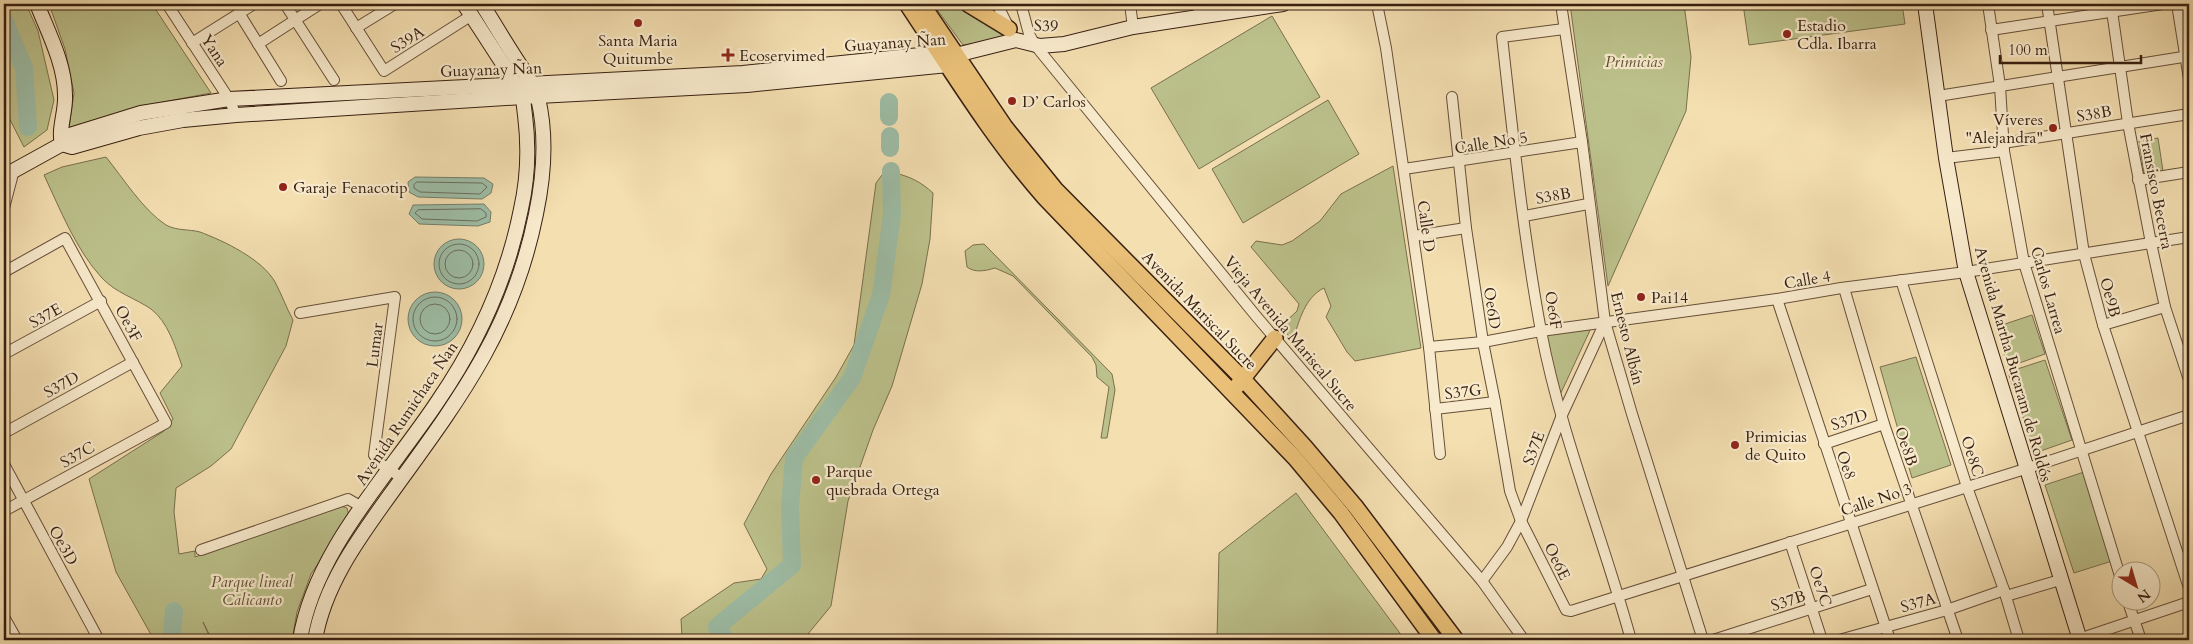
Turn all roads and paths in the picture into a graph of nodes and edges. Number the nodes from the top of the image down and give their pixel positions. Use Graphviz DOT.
graph roads {
  1 [pos="37,4"];
  2 [pos="167,4"];
  3 [pos="254,4"];
  4 [pos="285,4"];
  5 [pos="320,4"];
  6 [pos="341,4"];
  7 [pos="395,4"];
  8 [pos="907,4"];
  9 [pos="922,4"];
  10 [pos="968,4"];
  11 [pos="997,4"];
  12 [pos="1021,4"];
  13 [pos="1130,4"];
  14 [pos="1283,4"];
  15 [pos="1377,4"];
  16 [pos="1561,4"];
  17 [pos="1924,4"];
  18 [pos="1988,4"];
  19 [pos="2047,4"];
  20 [pos="2163,4"];
  21 [pos="2177,4"];
  22 [pos="487,5"];
  23 [pos="1260,5"];
  24 [pos="2146,5"];
  25 [pos="2112,8"];
  26 [pos="468,10"];
  27 [pos="1199,11"];
  28 [pos="239,13"];
  29 [pos="295,19"];
  30 [pos="2049,21"];
  31 [pos="1134,27"];
  32 [pos="356,28"];
  33 [pos="1564,30"];
  34 [pos="1991,30"];
  35 [pos="1013,34"];
  36 [pos="192,43"];
  37 [pos="258,44"];
  38 [pos="1035,45"];
  39 [pos="2187,56"];
  40 [pos="948,58"];
  41 [pos="2120,67"];
  42 [pos="2058,77"];
  43 [pos="334,80"];
  44 [pos="2189,80"];
  45 [pos="281,81"];
  46 [pos="2000,86"];
  47 [pos="535,90"];
  48 [pos="519,91"];
  49 [pos="1938,96"];
  50 [pos="1452,97"];
  51 [pos="229,99"];
  52 [pos="350,100"];
  53 [pos="2189,114"];
  54 [pos="236,115"];
  55 [pos="2128,123"];
  56 [pos="2067,133"];
  57 [pos="1582,142"];
  58 [pos="62,144"];
  59 [pos="2004,147"];
  60 [pos="1515,153"];
  61 [pos="1946,158"];
  62 [pos="1458,162"];
  63 [pos="1404,170"];
  64 [pos="2189,172"];
  65 [pos="9,173"];
  66 [pos="2138,180"];
  67 [pos="1588,204"];
  68 [pos="4,208"];
  69 [pos="1524,216"];
  70 [pos="1466,228"];
  71 [pos="1414,236"];
  72 [pos="2189,237"];
  73 [pos="2151,242"];
  74 [pos="2084,254"];
  75 [pos="2024,263"];
  76 [pos="4,272"];
  77 [pos="1966,272"];
  78 [pos="1901,280"];
  79 [pos="1844,288"];
  80 [pos="1163,297"];
  81 [pos="1777,299"];
  82 [pos="101,301"];
  83 [pos="2165,307"];
  84 [pos="1151,308"];
  85 [pos="300,314"];
  86 [pos="1605,322"];
  87 [pos="2103,325"];
  88 [pos="1541,332"];
  89 [pos="1275,338"];
  90 [pos="1483,342"];
  91 [pos="1429,347"];
  92 [pos="4,354"];
  93 [pos="133,362"];
  94 [pos="1243,378"];
  95 [pos="2189,380"];
  96 [pos="1233,392"];
  97 [pos="1496,402"];
  98 [pos="1435,410"];
  99 [pos="2189,415"];
  100 [pos="1562,416"];
  101 [pos="166,423"];
  102 [pos="1884,424"];
  103 [pos="2139,432"];
  104 [pos="4,433"];
  105 [pos="1824,444"];
  106 [pos="2080,450"];
  107 [pos="1440,454"];
  108 [pos="4,464"];
  109 [pos="2025,469"];
  110 [pos="389,470"];
  111 [pos="402,478"];
  112 [pos="1967,487"];
  113 [pos="23,501"];
  114 [pos="1912,504"];
  115 [pos="362,508"];
  116 [pos="4,511"];
  117 [pos="1521,521"];
  118 [pos="1851,523"];
  119 [pos="1790,542"];
  120 [pos="201,550"];
  121 [pos="2116,562"];
  122 [pos="1683,576"];
  123 [pos="1482,580"];
  124 [pos="2060,580"];
  125 [pos="2189,588"];
  126 [pos="1872,589"];
  127 [pos="2005,593"];
  128 [pos="1619,595"];
  129 [pos="2189,602"];
  130 [pos="1813,608"];
  131 [pos="1571,610"];
  132 [pos="1947,610"];
  133 [pos="2131,612"];
  134 [pos="4,617"];
  135 [pos="2134,621"];
  136 [pos="1886,626"];
  137 [pos="16,640"];
  138 [pos="99,640"];
  139 [pos="300,640"];
  140 [pos="315,640"];
  141 [pos="1434,640"];
  142 [pos="1456,640"];
  143 [pos="1524,640"];
  144 [pos="1631,640"];
  145 [pos="1703,640"];
  146 [pos="1713,640"];
  147 [pos="1822,640"];
  148 [pos="1839,640"];
  149 [pos="1890,640"];
  150 [pos="1958,640"];
  151 [pos="2019,640"];
  152 [pos="2078,640"];
  153 [pos="2141,640"];
  1 -- 58 [label="main road"];
  2 -- 36 [label="street, Yana"];
  3 -- 28 [label="street"];
  4 -- 29 [label="street"];
  5 -- 29 [label="street"];
  6 -- 32 [label="street"];
  7 -- 32 [label="street"];
  8 -- 40 [label="main road, Avenida Mariscal Sucre"];
  9 -- 40 [label="main road, Avenida Mariscal Sucre"];
  10 -- 35 [label="main road"];
  11 -- 35 [label="street"];
  12 -- 38 [label="street, Vieja Avenida Mariscal Sucre"];
  13 -- 31 [label="street"];
  14 -- 23 [label="main road, S39"];
  15 -- 63 [label="street, Calle D"];
  16 -- 33 [label="street, Ernesto Albán"];
  17 -- 49 [label="main road, Avenida Martha Bucaram de Roldós"];
  18 -- 34 [label="street, Carlos Larrea"];
  19 -- 30 [label="street, Oe9B"];
  20 -- 24 [label="street"];
  21 -- 39 [label="street"];
  22 -- 47 [label="main road, Avenida Rumichaca Ñan"];
  23 -- 27 [label="main road, S39"];
  24 -- 25 [label="street"];
  25 -- 30 [label="street"];
  25 -- 41 [label="street, Fransisco Becerra"];
  26 -- 32 [label="street, S39A"];
  26 -- 48 [label="main road, Avenida Rumichaca Ñan"];
  27 -- 31 [label="main road, S39"];
  28 -- 36 [label="street"];
  28 -- 37 [label="street"];
  29 -- 37 [label="street"];
  29 -- 43 [label="street"];
  30 -- 34 [label="street"];
  30 -- 42 [label="street, Oe9B"];
  31 -- 38 [label="main road, S39"];
  33 -- 57 [label="street, Ernesto Albán"];
  33 -- 60 [label="street, Oe6F"];
  34 -- 46 [label="street, Carlos Larrea"];
  35 -- 38 [label="main road, S39"];
  35 -- 40 [label="main road, S39"];
  36 -- 51 [label="street, Yana"];
  37 -- 45 [label="street"];
  38 -- 89 [label="street, Vieja Avenida Mariscal Sucre"];
  39 -- 41 [label="street"];
  39 -- 44 [label="street"];
  40 -- 47 [label="main road, Guayanay Ñan"];
  40 -- 80 [label="main road, Avenida Mariscal Sucre"];
  40 -- 84 [label="main road, Avenida Mariscal Sucre"];
  41 -- 42 [label="street"];
  41 -- 55 [label="street, Fransisco Becerra"];
  42 -- 46 [label="street"];
  42 -- 56 [label="street, Oe9B"];
  46 -- 49 [label="street"];
  46 -- 59 [label="street, Carlos Larrea"];
  47 -- 48 [label="main road, Guayanay Ñan"];
  47 -- 111 [label="main road, Avenida Rumichaca Ñan"];
  48 -- 52 [label="main road, Guayanay Ñan"];
  48 -- 110 [label="main road, Avenida Rumichaca Ñan"];
  49 -- 61 [label="main road, Avenida Martha Bucaram de Roldós"];
  50 -- 62 [label="street, Oe6D"];
  51 -- 52 [label="main road, Guayanay Ñan"];
  51 -- 54 [label="street, Yana"];
  51 -- 58 [label="main road, Guayanay Ñan"];
  52 -- 54 [label="main road, Guayanay Ñan"];
  53 -- 55 [label="street, S38B"];
  54 -- 58 [label="main road, Guayanay Ñan"];
  55 -- 56 [label="street, S38B"];
  55 -- 66 [label="street, Fransisco Becerra"];
  56 -- 59 [label="street, S38B"];
  56 -- 74 [label="street, Oe9B"];
  57 -- 60 [label="street, Calle No 5"];
  57 -- 67 [label="street, Ernesto Albán"];
  58 -- 65 [label="main road, Guayanay Ñan"];
  59 -- 61 [label="street, S38B"];
  59 -- 75 [label="street, Carlos Larrea"];
  60 -- 62 [label="street, Calle No 5"];
  60 -- 69 [label="street, Oe6F"];
  61 -- 77 [label="main road, Avenida Martha Bucaram de Roldós"];
  62 -- 63 [label="street, Calle No 5"];
  62 -- 70 [label="street, Oe6D"];
  63 -- 71 [label="street, Calle D"];
  64 -- 66 [label="street"];
  65 -- 68 [label="street"];
  66 -- 73 [label="street, Fransisco Becerra"];
  67 -- 69 [label="street, S38B"];
  67 -- 86 [label="street, Ernesto Albán"];
  69 -- 88 [label="street, Oe6F"];
  70 -- 71 [label="street"];
  70 -- 90 [label="street, Oe6D"];
  71 -- 91 [label="street, Calle D"];
  72 -- 73 [label="street, Calle 4"];
  73 -- 74 [label="street, Calle 4"];
  73 -- 83 [label="street, Fransisco Becerra"];
  74 -- 75 [label="street, Calle 4"];
  74 -- 87 [label="street, Oe9B"];
  75 -- 77 [label="street, Calle 4"];
  75 -- 106 [label="street, Carlos Larrea"];
  76 -- 82 [label="street, Oe3F"];
  77 -- 78 [label="street, Calle 4"];
  77 -- 109 [label="main road, Avenida Martha Bucaram de Roldós"];
  78 -- 79 [label="street, Calle 4"];
  78 -- 112 [label="street, Oe8C"];
  79 -- 81 [label="street, Calle 4"];
  79 -- 102 [label="street, Oe8B"];
  80 -- 84 [label="main road"];
  80 -- 94 [label="main road, Avenida Mariscal Sucre"];
  81 -- 86 [label="street, Calle 4"];
  81 -- 105 [label="street, Oe8"];
  82 -- 92 [label="street, S37E"];
  82 -- 93 [label="street, Oe3F"];
  83 -- 87 [label="street"];
  83 -- 95 [label="street, Fransisco Becerra"];
  84 -- 96 [label="main road, Avenida Mariscal Sucre"];
  85 -- 110 [label="street, Lumar"];
  86 -- 88 [label="street, Calle 4"];
  86 -- 100 [label="street, S37E"];
  86 -- 122 [label="street, Ernesto Albán"];
  87 -- 103 [label="street, Oe9B"];
  88 -- 90 [label="street, Calle 4"];
  88 -- 100 [label="street, Oe6F"];
  89 -- 94 [label="main road"];
  89 -- 123 [label="street, Vieja Avenida Mariscal Sucre"];
  90 -- 91 [label="street, Calle 4"];
  90 -- 97 [label="street, Oe6D"];
  91 -- 98 [label="street, Calle D"];
  93 -- 101 [label="street, Oe3F"];
  93 -- 104 [label="street, S37D"];
  94 -- 96 [label="main road"];
  94 -- 142 [label="main road, Avenida Mariscal Sucre"];
  96 -- 141 [label="main road, Avenida Mariscal Sucre"];
  97 -- 98 [label="street, S37G"];
  97 -- 117 [label="street, Oe6D"];
  98 -- 107 [label="street, Calle D"];
  99 -- 103 [label="street, Calle No 3"];
  100 -- 117 [label="street, S37E"];
  100 -- 128 [label="street, Oe6F"];
  101 -- 113 [label="street, S37C"];
  102 -- 105 [label="street, S37D"];
  102 -- 114 [label="street, Oe8B"];
  103 -- 106 [label="street, Calle No 3"];
  103 -- 125 [label="street, Oe9B"];
  105 -- 118 [label="street, Oe8"];
  106 -- 109 [label="street, Calle No 3"];
  106 -- 121 [label="street, Carlos Larrea"];
  108 -- 113 [label="street, Oe3D"];
  109 -- 112 [label="street, Calle No 3"];
  109 -- 124 [label="main road, Avenida Martha Bucaram de Roldós"];
  110 -- 111 [label="street, Lumar"];
  110 -- 115 [label="main road, Avenida Rumichaca Ñan"];
  111 -- 140 [label="main road, Avenida Rumichaca Ñan"];
  112 -- 114 [label="street, Calle No 3"];
  112 -- 127 [label="street, Oe8C"];
  113 -- 116 [label="street, S37C"];
  113 -- 138 [label="street, Oe3D"];
  114 -- 118 [label="street, Calle No 3"];
  114 -- 132 [label="street, Oe8B"];
  115 -- 120 [label="street"];
  115 -- 139 [label="main road, Avenida Rumichaca Ñan"];
  117 -- 123 [label="street, S37E"];
  117 -- 131 [label="street, Oe6E"];
  118 -- 119 [label="street, Calle No 3"];
  118 -- 126 [label="street, Oe8"];
  119 -- 122 [label="street, Calle No 3"];
  119 -- 130 [label="street, Oe7C"];
  122 -- 128 [label="street, Calle No 3"];
  122 -- 145 [label="street, Ernesto Albán"];
  123 -- 143 [label="street, Vieja Avenida Mariscal Sucre"];
  124 -- 127 [label="street, S37A"];
  124 -- 152 [label="main road, Avenida Martha Bucaram de Roldós"];
  126 -- 130 [label="street, S37B"];
  126 -- 136 [label="street, Oe8"];
  127 -- 132 [label="street, S37A"];
  127 -- 151 [label="street, Oe8C"];
  128 -- 131 [label="street, Calle No 3"];
  128 -- 144 [label="street, Oe6F"];
  129 -- 135 [label="street"];
  130 -- 146 [label="street, S37B"];
  130 -- 147 [label="street, Oe7C"];
  132 -- 136 [label="street, S37A"];
  132 -- 150 [label="street, Oe8B"];
  133 -- 135 [label="street"];
  134 -- 137 [label="street"];
  135 -- 152 [label="street"];
  135 -- 153 [label="street"];
  136 -- 148 [label="street, S37A"];
  136 -- 149 [label="street, Oe8"];
}
